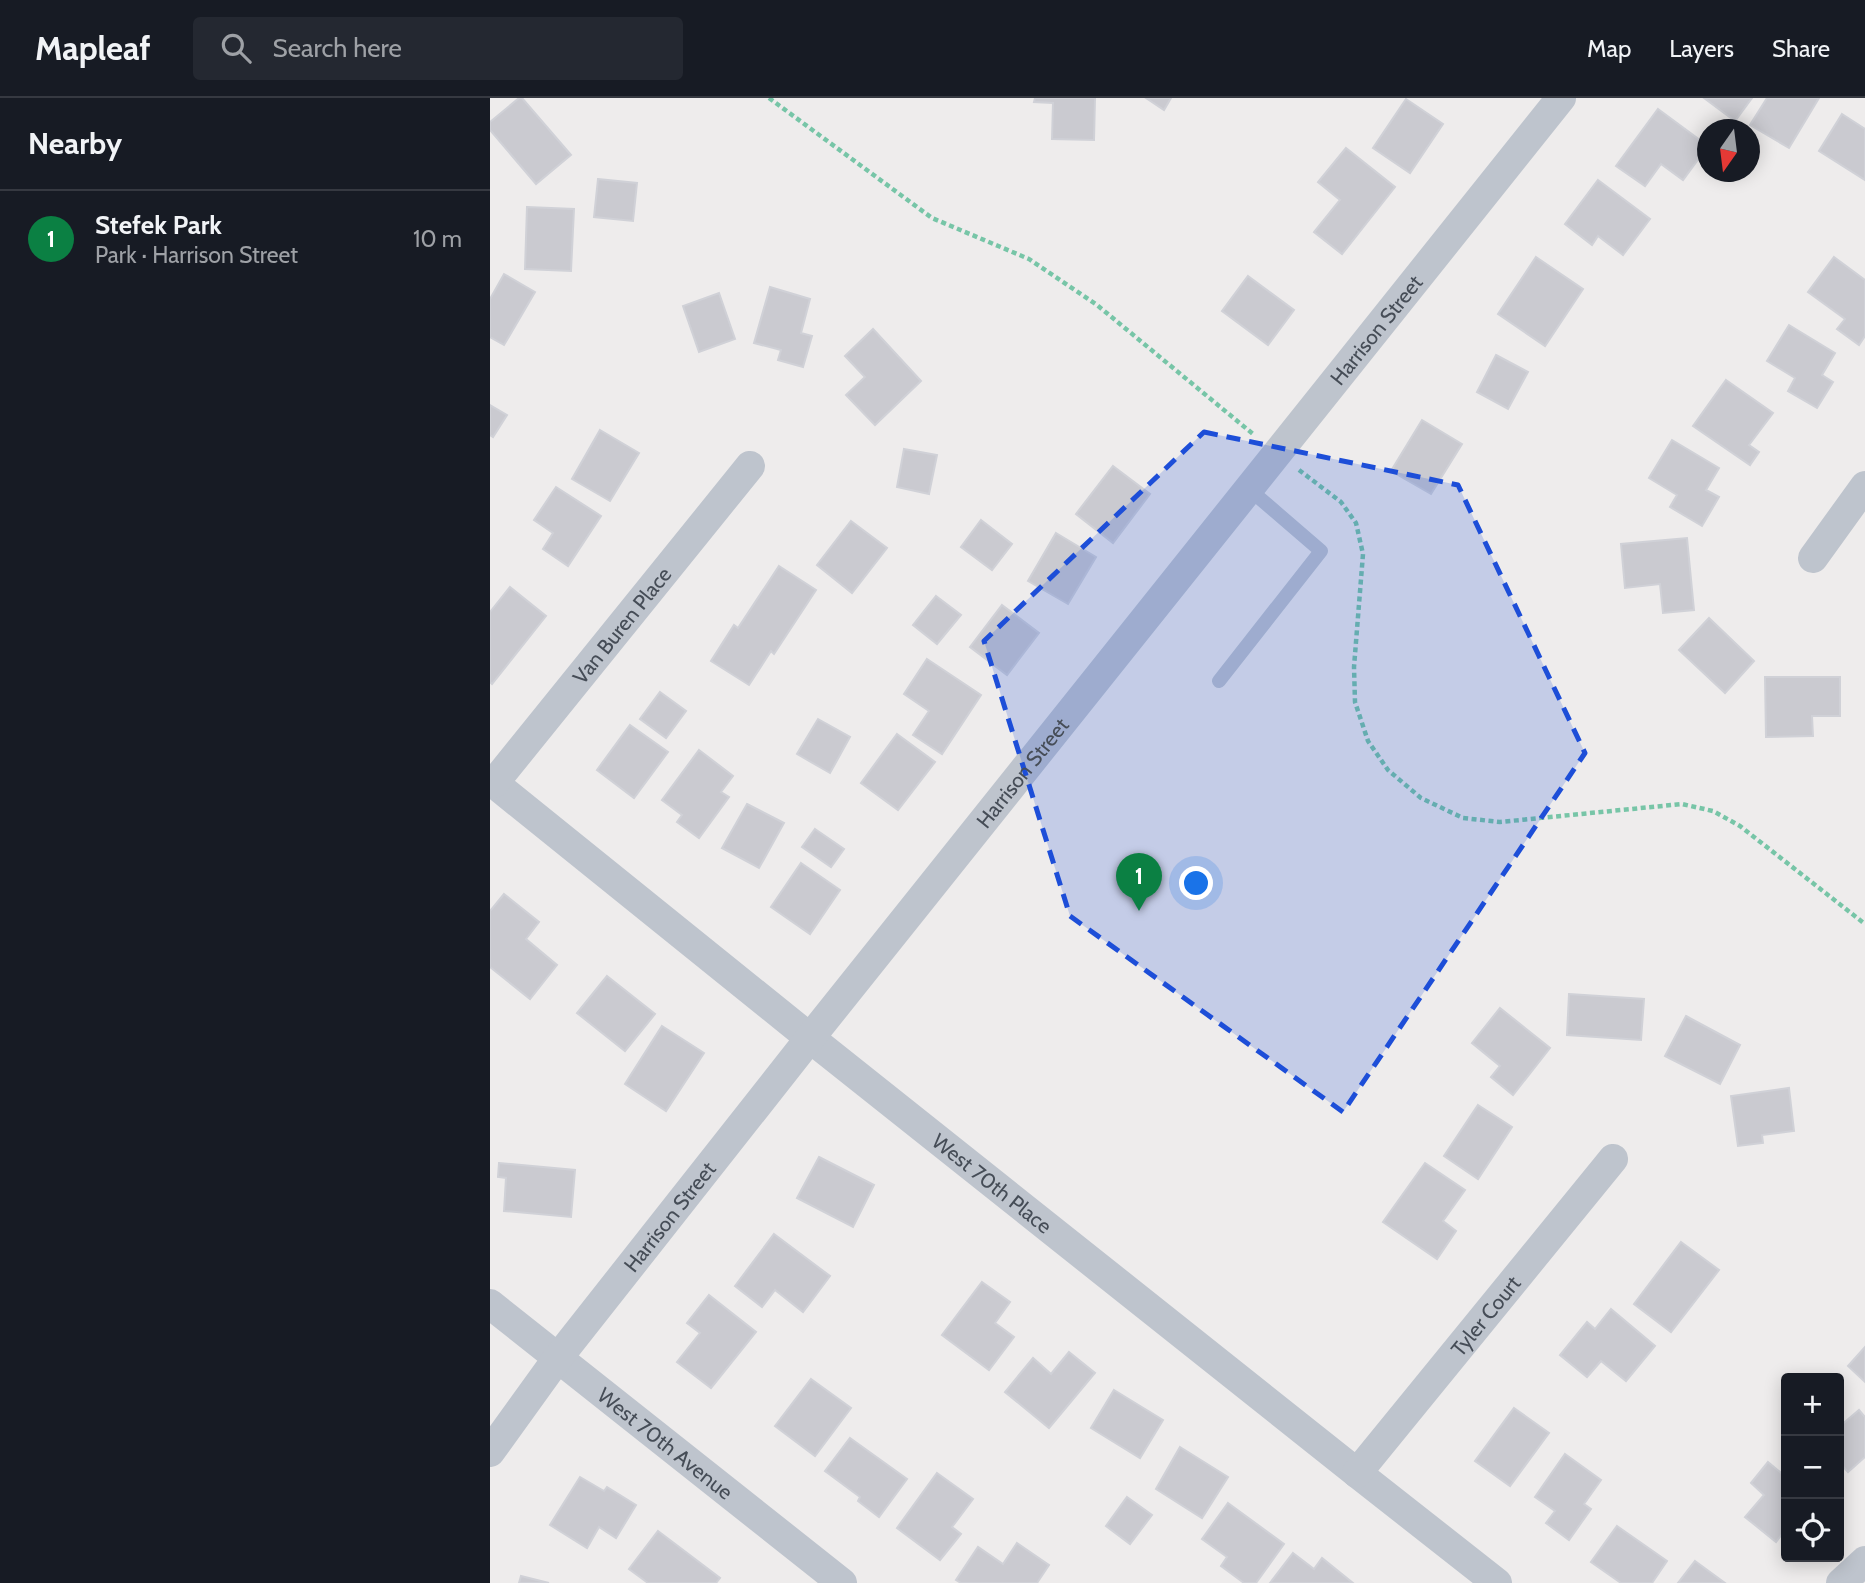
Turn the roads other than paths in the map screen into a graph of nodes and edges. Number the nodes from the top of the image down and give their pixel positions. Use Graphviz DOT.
graph roads {
  1 [pos="1560,98"];
  2 [pos="750,466"];
  3 [pos="1865,486"];
  4 [pos="1248,489"];
  5 [pos="1813,558"];
  6 [pos="1219,681"];
  7 [pos="492,781"];
  8 [pos="810,1038"];
  9 [pos="1612,1159"];
  10 [pos="490,1304"];
  11 [pos="557,1359"];
  12 [pos="490,1452"];
  13 [pos="1357,1474"];
  14 [pos="1865,1561"];
  15 [pos="842,1583"];
  16 [pos="1497,1583"];
  17 [pos="1841,1583"];
  1 -- 4 [label="street, Harrison Street"];
  2 -- 7 [label="street, Van Buren Place"];
  3 -- 5 [label="street"];
  4 -- 6 [label="lane"];
  4 -- 8 [label="street, Harrison Street"];
  7 -- 8 [label="street, West 70th Place"];
  8 -- 11 [label="street, Harrison Street"];
  8 -- 13 [label="street, West 70th Place"];
  9 -- 13 [label="street, Tyler Court"];
  10 -- 11 [label="street, West 70th Avenue"];
  11 -- 12 [label="street, Harrison Street"];
  11 -- 15 [label="street, West 70th Avenue"];
  13 -- 16 [label="street, West 70th Place"];
  14 -- 17 [label="street"];
}
